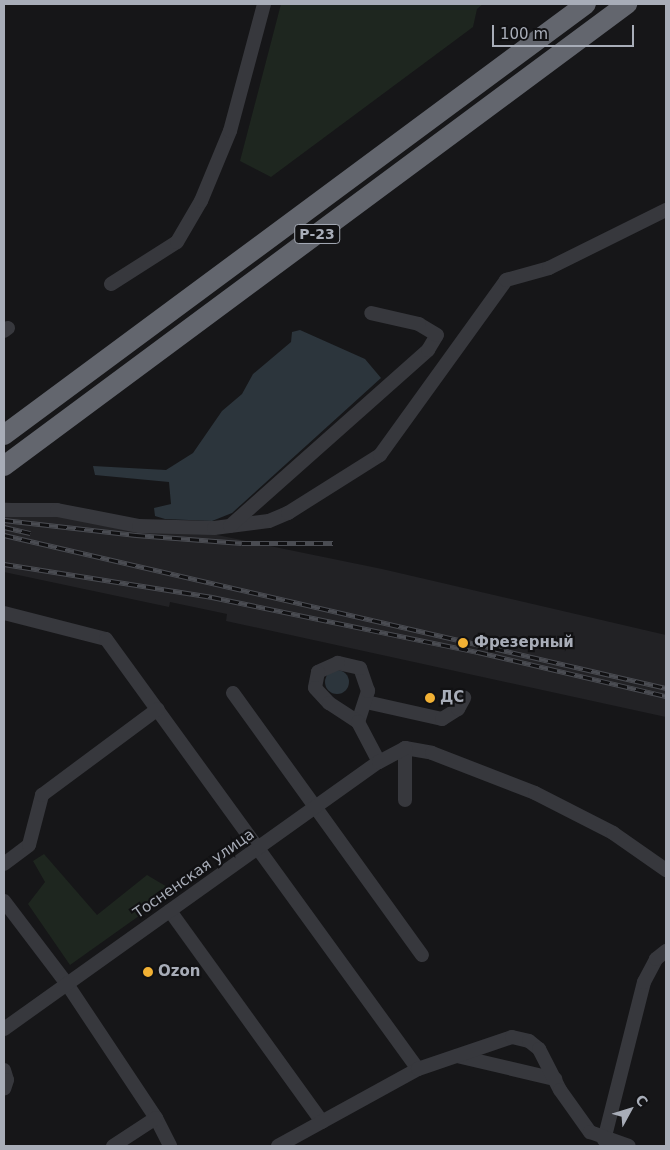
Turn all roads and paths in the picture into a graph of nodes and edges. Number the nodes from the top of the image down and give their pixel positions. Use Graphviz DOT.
graph roads {
  1 [pos="264,4"];
  2 [pos="586,4"];
  3 [pos="627,4"];
  4 [pos="666,210"];
  5 [pos="111,284"];
  6 [pos="371,313"];
  7 [pos="437,335"];
  8 [pos="458,347"];
  9 [pos="4,435"];
  10 [pos="6,465"];
  11 [pos="4,510"];
  12 [pos="230,526"];
  13 [pos="4,613"];
  14 [pos="234,693"];
  15 [pos="464,698"];
  16 [pos="366,702"];
  17 [pos="158,709"];
  18 [pos="358,722"];
  19 [pos="405,748"];
  20 [pos="379,762"];
  21 [pos="405,800"];
  22 [pos="316,807"];
  23 [pos="258,848"];
  24 [pos="4,864"];
  25 [pos="666,870"];
  26 [pos="4,901"];
  27 [pos="170,911"];
  28 [pos="666,951"];
  29 [pos="422,955"];
  30 [pos="67,984"];
  31 [pos="4,1029"];
  32 [pos="456,1056"];
  33 [pos="418,1069"];
  34 [pos="4,1070"];
  35 [pos="555,1080"];
  36 [pos="4,1089"];
  37 [pos="156,1118"];
  38 [pos="322,1122"];
  39 [pos="604,1140"];
  40 [pos="113,1146"];
  41 [pos="170,1146"];
  42 [pos="278,1146"];
  43 [pos="629,1146"];
  1 -- 5 [label="street"];
  2 -- 9 [label="highway, Р-23"];
  3 -- 10 [label="highway, Р-23"];
  4 -- 8 [label="street"];
  6 -- 7 [label="street"];
  7 -- 8 [label="street"];
  7 -- 12 [label="street"];
  8 -- 12 [label="street"];
  11 -- 12 [label="street"];
  13 -- 17 [label="street"];
  14 -- 22 [label="street"];
  15 -- 16 [label="street"];
  16 -- 18 [label="street"];
  16 -- 18 [label="street"];
  17 -- 23 [label="street"];
  17 -- 24 [label="street"];
  18 -- 20 [label="street"];
  19 -- 20 [label="street, Тосненская улица"];
  19 -- 21 [label="street"];
  19 -- 25 [label="street"];
  20 -- 22 [label="street, Тосненская улица"];
  22 -- 23 [label="street, Тосненская улица"];
  22 -- 29 [label="street"];
  23 -- 27 [label="street, Тосненская улица"];
  23 -- 33 [label="street"];
  26 -- 30 [label="street"];
  27 -- 30 [label="street, Тосненская улица"];
  27 -- 38 [label="street"];
  28 -- 39 [label="street"];
  30 -- 31 [label="street, Тосненская улица"];
  30 -- 37 [label="street"];
  32 -- 33 [label="street"];
  32 -- 35 [label="street"];
  32 -- 35 [label="street"];
  33 -- 38 [label="street"];
  34 -- 36 [label="street"];
  35 -- 39 [label="street"];
  37 -- 40 [label="street"];
  37 -- 41 [label="street"];
  38 -- 42 [label="street"];
  39 -- 43 [label="street"];
}
